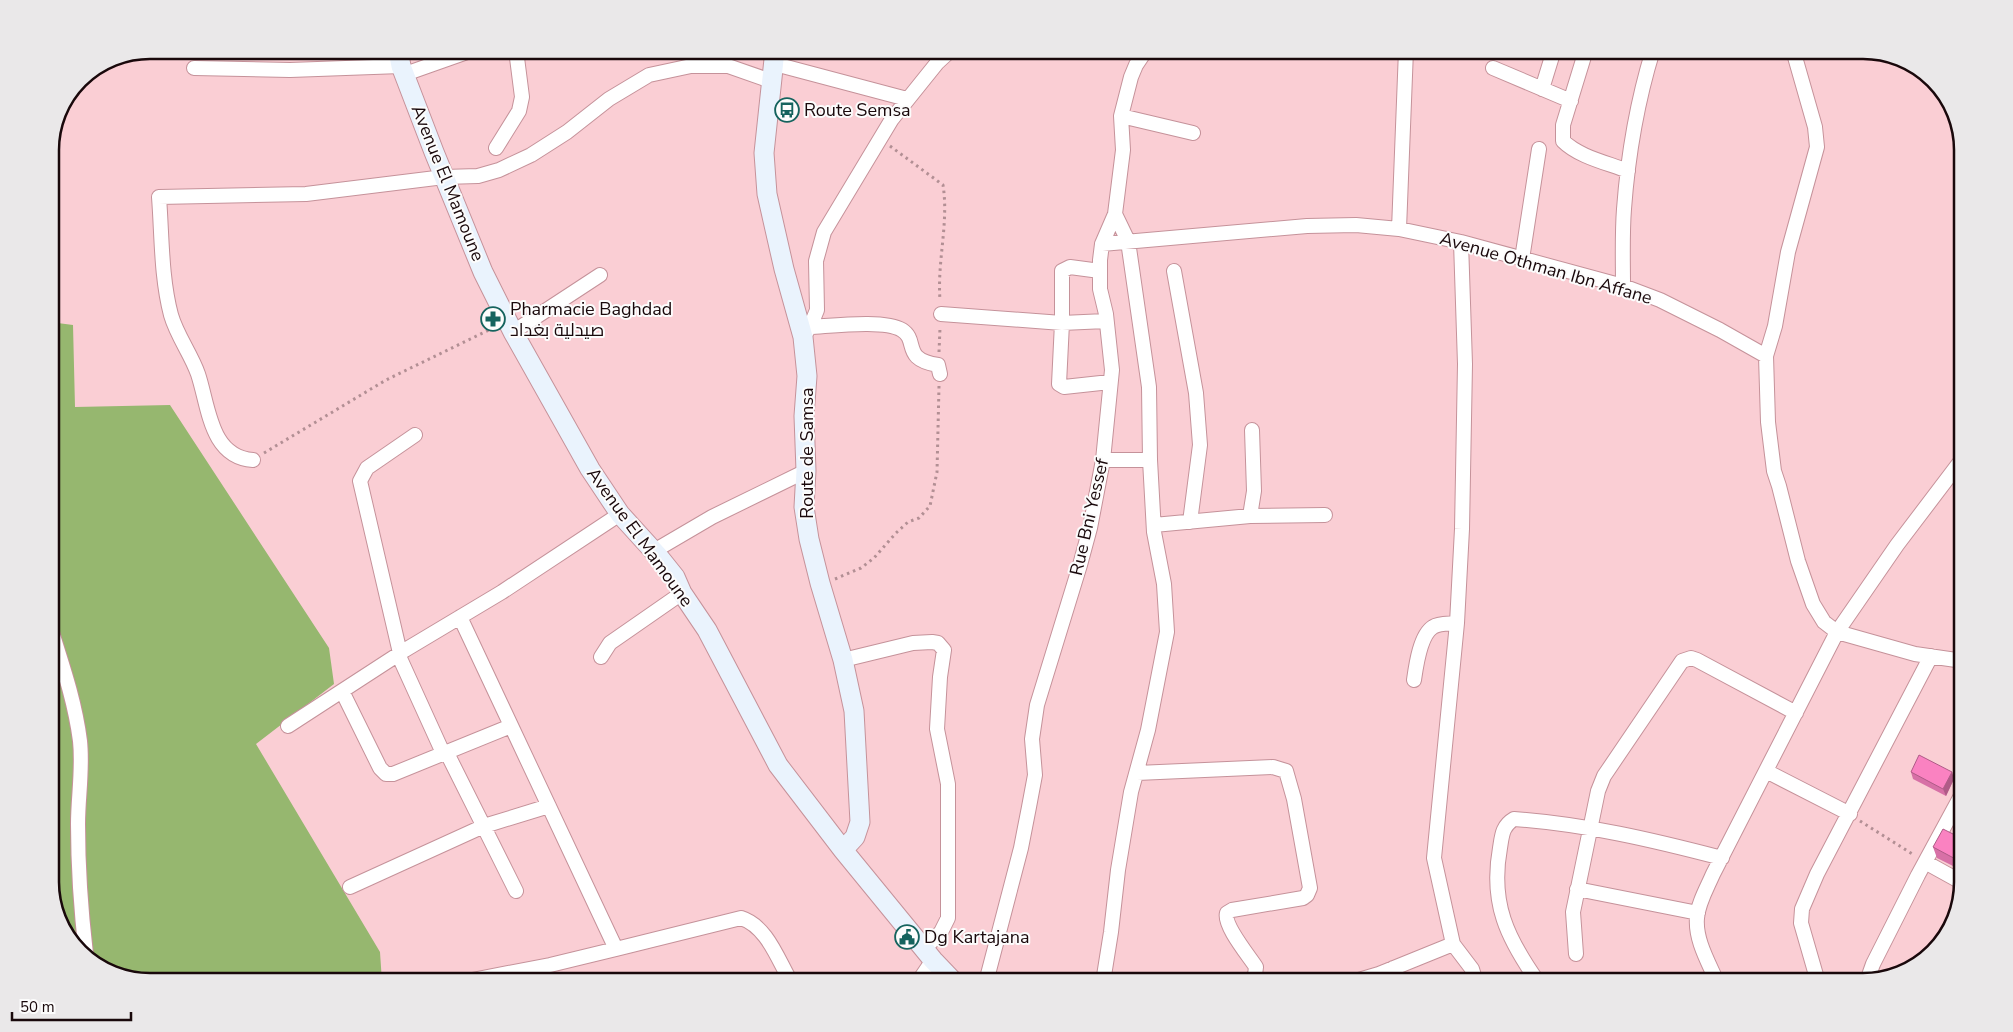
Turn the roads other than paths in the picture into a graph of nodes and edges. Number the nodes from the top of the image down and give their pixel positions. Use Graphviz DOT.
graph roads {
  1 [pos="423,59"];
  2 [pos="517,59"];
  3 [pos="941,59"];
  4 [pos="1141,59"];
  5 [pos="1406,59"];
  6 [pos="1551,59"];
  7 [pos="1583,59"];
  8 [pos="1650,59"];
  9 [pos="1796,59"];
  10 [pos="401,63"];
  11 [pos="774,65"];
  12 [pos="194,68"];
  13 [pos="1493,68"];
  14 [pos="1542,89"];
  15 [pos="907,99"];
  16 [pos="1571,102"];
  17 [pos="1120,116"];
  18 [pos="1193,133"];
  19 [pos="496,148"];
  20 [pos="1539,149"];
  21 [pos="1628,171"];
  22 [pos="444,177"];
  23 [pos="1116,214"];
  24 [pos="1399,229"];
  25 [pos="1128,241"];
  26 [pos="1461,242"];
  27 [pos="1102,244"];
  28 [pos="1522,259"];
  29 [pos="1100,271"];
  30 [pos="1174,271"];
  31 [pos="600,275"];
  32 [pos="1623,286"];
  33 [pos="941,314"];
  34 [pos="1106,321"];
  35 [pos="1062,323"];
  36 [pos="510,327"];
  37 [pos="806,332"];
  38 [pos="1766,356"];
  39 [pos="940,374"];
  40 [pos="1110,382"];
  41 [pos="1252,430"];
  42 [pos="415,435"];
  43 [pos="254,460"];
  44 [pos="1103,460"];
  45 [pos="1150,460"];
  46 [pos="1954,470"];
  47 [pos="806,471"];
  48 [pos="620,514"];
  49 [pos="1325,514"];
  50 [pos="1250,516"];
  51 [pos="1190,522"];
  52 [pos="1154,525"];
  53 [pos="654,551"];
  54 [pos="682,593"];
  55 [pos="460,617"];
  56 [pos="1457,623"];
  57 [pos="1837,632"];
  58 [pos="399,654"];
  59 [pos="59,656"];
  60 [pos="1931,656"];
  61 [pos="601,657"];
  62 [pos="843,660"];
  63 [pos="1954,660"];
  64 [pos="1414,680"];
  65 [pos="342,691"];
  66 [pos="1796,713"];
  67 [pos="288,726"];
  68 [pos="511,726"];
  69 [pos="445,752"];
  70 [pos="1766,771"];
  71 [pos="1136,773"];
  72 [pos="548,806"];
  73 [pos="1954,809"];
  74 [pos="1850,814"];
  75 [pos="484,826"];
  76 [pos="1591,828"];
  77 [pos="843,850"];
  78 [pos="1722,858"];
  79 [pos="1925,862"];
  80 [pos="1954,878"];
  81 [pos="350,887"];
  82 [pos="1577,889"];
  83 [pos="516,891"];
  84 [pos="1698,913"];
  85 [pos="1453,944"];
  86 [pos="85,946"];
  87 [pos="616,949"];
  88 [pos="1576,954"];
  89 [pos="929,955"];
  90 [pos="1394,968"];
  91 [pos="1870,972"];
  92 [pos="512,973"];
  93 [pos="786,973"];
  94 [pos="922,973"];
  95 [pos="946,973"];
  96 [pos="988,973"];
  97 [pos="1104,973"];
  98 [pos="1255,973"];
  99 [pos="1379,973"];
  100 [pos="1395,973"];
  101 [pos="1473,973"];
  102 [pos="1532,973"];
  103 [pos="1713,973"];
  104 [pos="1815,973"];
  1 -- 10 [label="street"];
  2 -- 19 [label="street"];
  3 -- 15 [label="street"];
  4 -- 17 [label="street, Rue Bni Yessef"];
  5 -- 24 [label="street"];
  6 -- 14 [label="street"];
  7 -- 16 [label="street"];
  8 -- 21 [label="street"];
  9 -- 38 [label="street"];
  10 -- 12 [label="street"];
  10 -- 22 [label="street, Avenue El Mamoune"];
  11 -- 15 [label="street"];
  11 -- 22 [label="street"];
  11 -- 37 [label="street, Route de Samsa"];
  13 -- 14 [label="street"];
  14 -- 16 [label="street"];
  15 -- 37 [label="street"];
  16 -- 21 [label="street"];
  17 -- 18 [label="street"];
  17 -- 23 [label="street, Rue Bni Yessef"];
  20 -- 28 [label="street"];
  21 -- 32 [label="street"];
  22 -- 36 [label="street, Avenue El Mamoune"];
  22 -- 43 [label="street"];
  23 -- 25 [label="street"];
  23 -- 27 [label="street, Rue Bni Yessef"];
  24 -- 25 [label="street, Avenue Othman Ibn Affane"];
  24 -- 26 [label="street, Avenue Othman Ibn Affane"];
  25 -- 27 [label="street, Avenue Othman Ibn Affane"];
  25 -- 45 [label="street"];
  26 -- 28 [label="street, Avenue Othman Ibn Affane"];
  26 -- 56 [label="street"];
  27 -- 29 [label="street, Rue Bni Yessef"];
  28 -- 32 [label="street, Avenue Othman Ibn Affane"];
  29 -- 34 [label="street, Rue Bni Yessef"];
  29 -- 35 [label="street"];
  30 -- 51 [label="street"];
  31 -- 36 [label="street"];
  32 -- 38 [label="street, Avenue Othman Ibn Affane"];
  33 -- 35 [label="street"];
  34 -- 35 [label="street"];
  34 -- 40 [label="street, Rue Bni Yessef"];
  35 -- 40 [label="street"];
  36 -- 48 [label="street, Avenue El Mamoune"];
  37 -- 39 [label="street"];
  37 -- 47 [label="street, Route de Samsa"];
  38 -- 57 [label="street"];
  40 -- 44 [label="street, Rue Bni Yessef"];
  41 -- 50 [label="street"];
  42 -- 58 [label="street"];
  44 -- 45 [label="street"];
  44 -- 96 [label="street, Rue Bni Yessef"];
  45 -- 52 [label="street"];
  46 -- 57 [label="street"];
  47 -- 53 [label="street"];
  47 -- 62 [label="street, Route de Samsa"];
  48 -- 53 [label="street, Avenue El Mamoune"];
  48 -- 55 [label="street"];
  49 -- 50 [label="street"];
  50 -- 51 [label="street"];
  51 -- 52 [label="street"];
  52 -- 71 [label="street"];
  53 -- 54 [label="street, Avenue El Mamoune"];
  54 -- 61 [label="street"];
  54 -- 77 [label="street, Avenue El Mamoune"];
  55 -- 58 [label="street"];
  55 -- 68 [label="street"];
  56 -- 64 [label="street"];
  56 -- 85 [label="street"];
  57 -- 60 [label="street"];
  57 -- 66 [label="street"];
  58 -- 65 [label="street"];
  58 -- 69 [label="street"];
  59 -- 86 [label="street"];
  60 -- 63 [label="street"];
  60 -- 74 [label="street"];
  62 -- 77 [label="street, Route de Samsa"];
  62 -- 89 [label="street"];
  65 -- 67 [label="street"];
  65 -- 69 [label="street"];
  66 -- 70 [label="street"];
  66 -- 76 [label="street"];
  68 -- 69 [label="street"];
  68 -- 72 [label="street"];
  69 -- 75 [label="street"];
  70 -- 74 [label="street"];
  70 -- 78 [label="street"];
  71 -- 97 [label="street"];
  71 -- 98 [label="street"];
  72 -- 75 [label="street"];
  72 -- 87 [label="street"];
  73 -- 79 [label="street"];
  74 -- 104 [label="street"];
  75 -- 81 [label="street"];
  75 -- 83 [label="street"];
  76 -- 78 [label="street"];
  76 -- 82 [label="street"];
  76 -- 102 [label="street"];
  77 -- 89 [label="street, Avenue El Mamoune"];
  78 -- 84 [label="street"];
  79 -- 80 [label="street"];
  79 -- 91 [label="street"];
  82 -- 84 [label="street"];
  82 -- 88 [label="street"];
  84 -- 103 [label="street"];
  85 -- 90 [label="street"];
  85 -- 101 [label="street"];
  87 -- 92 [label="street"];
  87 -- 93 [label="street"];
  89 -- 94 [label="street"];
  89 -- 95 [label="street, Avenue El Mamoune"];
  90 -- 99 [label="street"];
  90 -- 100 [label="street"];
}
